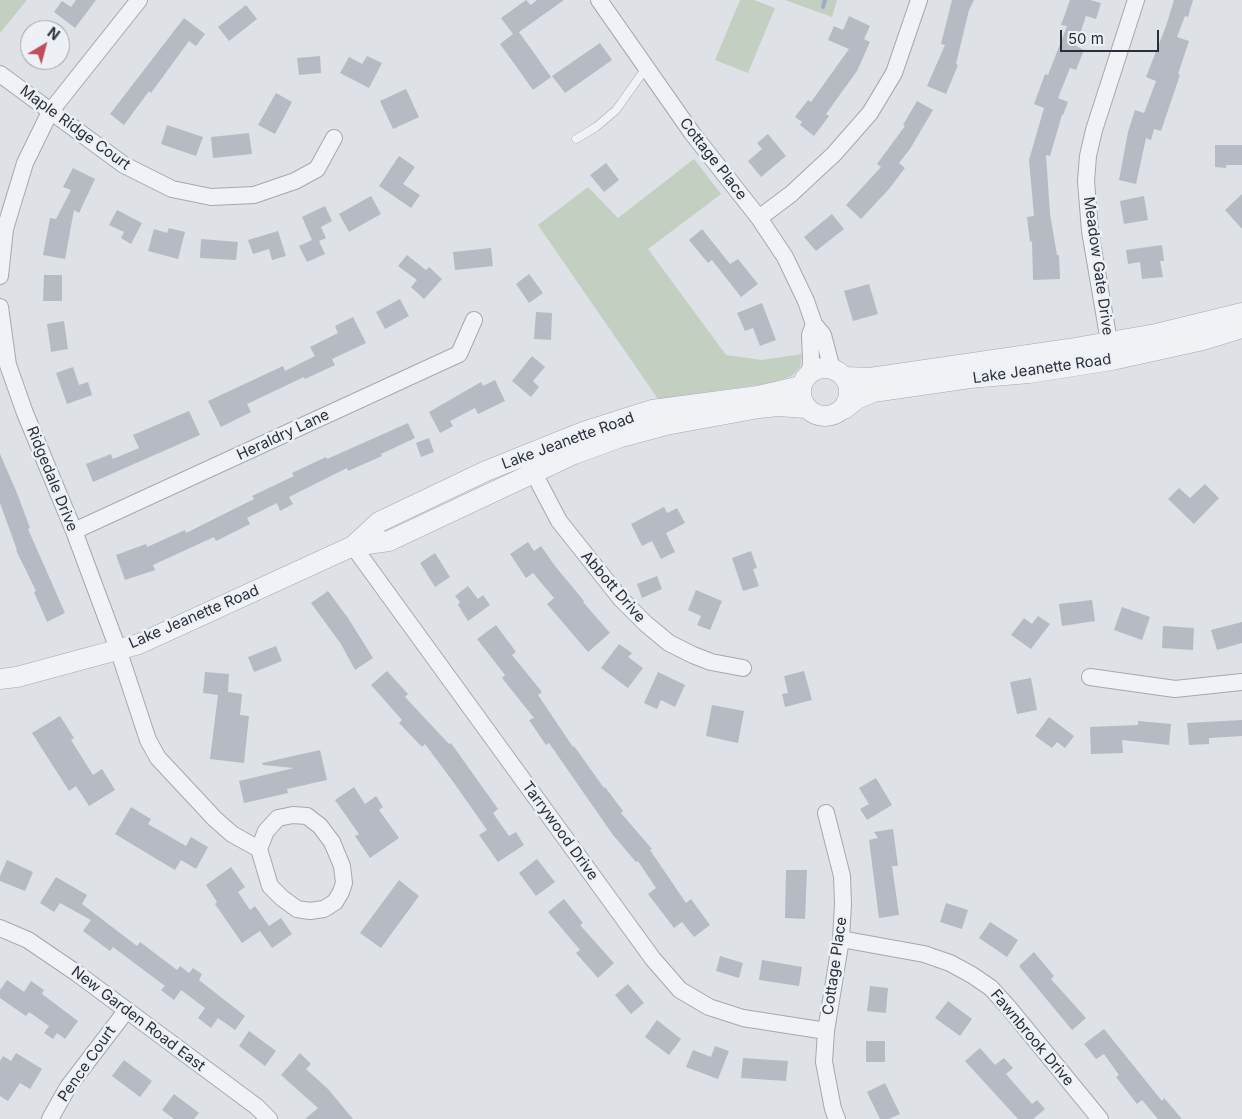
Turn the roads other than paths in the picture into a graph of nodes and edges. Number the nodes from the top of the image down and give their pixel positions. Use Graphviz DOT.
graph roads {
  1 [pos="139,0"];
  2 [pos="599,0"];
  3 [pos="919,0"];
  4 [pos="1136,0"];
  5 [pos="646,68"];
  6 [pos="0,74"];
  7 [pos="50,112"];
  8 [pos="334,138"];
  9 [pos="576,138"];
  10 [pos="759,218"];
  11 [pos="0,276"];
  12 [pos="0,306"];
  13 [pos="1242,313"];
  14 [pos="474,320"];
  15 [pos="814,324"];
  16 [pos="1242,328"];
  17 [pos="1110,351"];
  18 [pos="838,373"];
  19 [pos="806,379"];
  20 [pos="806,408"];
  21 [pos="844,408"];
  22 [pos="530,464"];
  23 [pos="74,531"];
  24 [pos="353,546"];
  25 [pos="118,649"];
  26 [pos="743,668"];
  27 [pos="1090,677"];
  28 [pos="0,679"];
  29 [pos="1242,682"];
  30 [pos="826,813"];
  31 [pos="258,849"];
  32 [pos="0,928"];
  33 [pos="841,939"];
  34 [pos="126,1011"];
  35 [pos="826,1031"];
  36 [pos="50,1119"];
  37 [pos="269,1119"];
  38 [pos="837,1119"];
  39 [pos="1100,1119"];
  1 -- 7 [label="street"];
  2 -- 5 [label="street, Cottage Place"];
  3 -- 10 [label="street"];
  4 -- 17 [label="street, Meadow Gate Drive"];
  5 -- 9 [label="lane"];
  5 -- 10 [label="street, Cottage Place"];
  6 -- 7 [label="street, Maple Ridge Court"];
  7 -- 8 [label="street, Maple Ridge Court"];
  7 -- 11 [label="street"];
  10 -- 15 [label="street, Cottage Place"];
  12 -- 23 [label="street, Ridgedale Drive"];
  13 -- 17 [label="street, Lake Jeanette Road"];
  14 -- 23 [label="street, Heraldry Lane"];
  15 -- 18 [label="street, Cottage Place"];
  15 -- 19 [label="street, Cottage Place"];
  16 -- 17 [label="street, Lake Jeanette Road"];
  17 -- 18 [label="street, Lake Jeanette Road"];
  17 -- 21 [label="street, Lake Jeanette Road"];
  18 -- 19 [label="street"];
  18 -- 21 [label="street"];
  19 -- 20 [label="street"];
  19 -- 22 [label="street, Lake Jeanette Road"];
  20 -- 21 [label="street"];
  20 -- 22 [label="street, Lake Jeanette Road"];
  22 -- 24 [label="street, Lake Jeanette Road"];
  22 -- 26 [label="street, Abbott Drive"];
  23 -- 25 [label="street, Ridgedale Drive"];
  24 -- 25 [label="street, Lake Jeanette Road"];
  24 -- 35 [label="street, Tarrywood Drive"];
  25 -- 28 [label="street, Lake Jeanette Road"];
  25 -- 31 [label="street, Ridgedale Drive"];
  27 -- 29 [label="street"];
  30 -- 33 [label="street, Cottage Place"];
  31 -- 31 [label="street"];
  32 -- 34 [label="street, New Garden Road East"];
  33 -- 35 [label="street, Cottage Place"];
  33 -- 39 [label="street, Fawnbrook Drive"];
  34 -- 36 [label="street, Pence Court"];
  34 -- 37 [label="street, New Garden Road East"];
  35 -- 38 [label="street, Cottage Place"];
}
